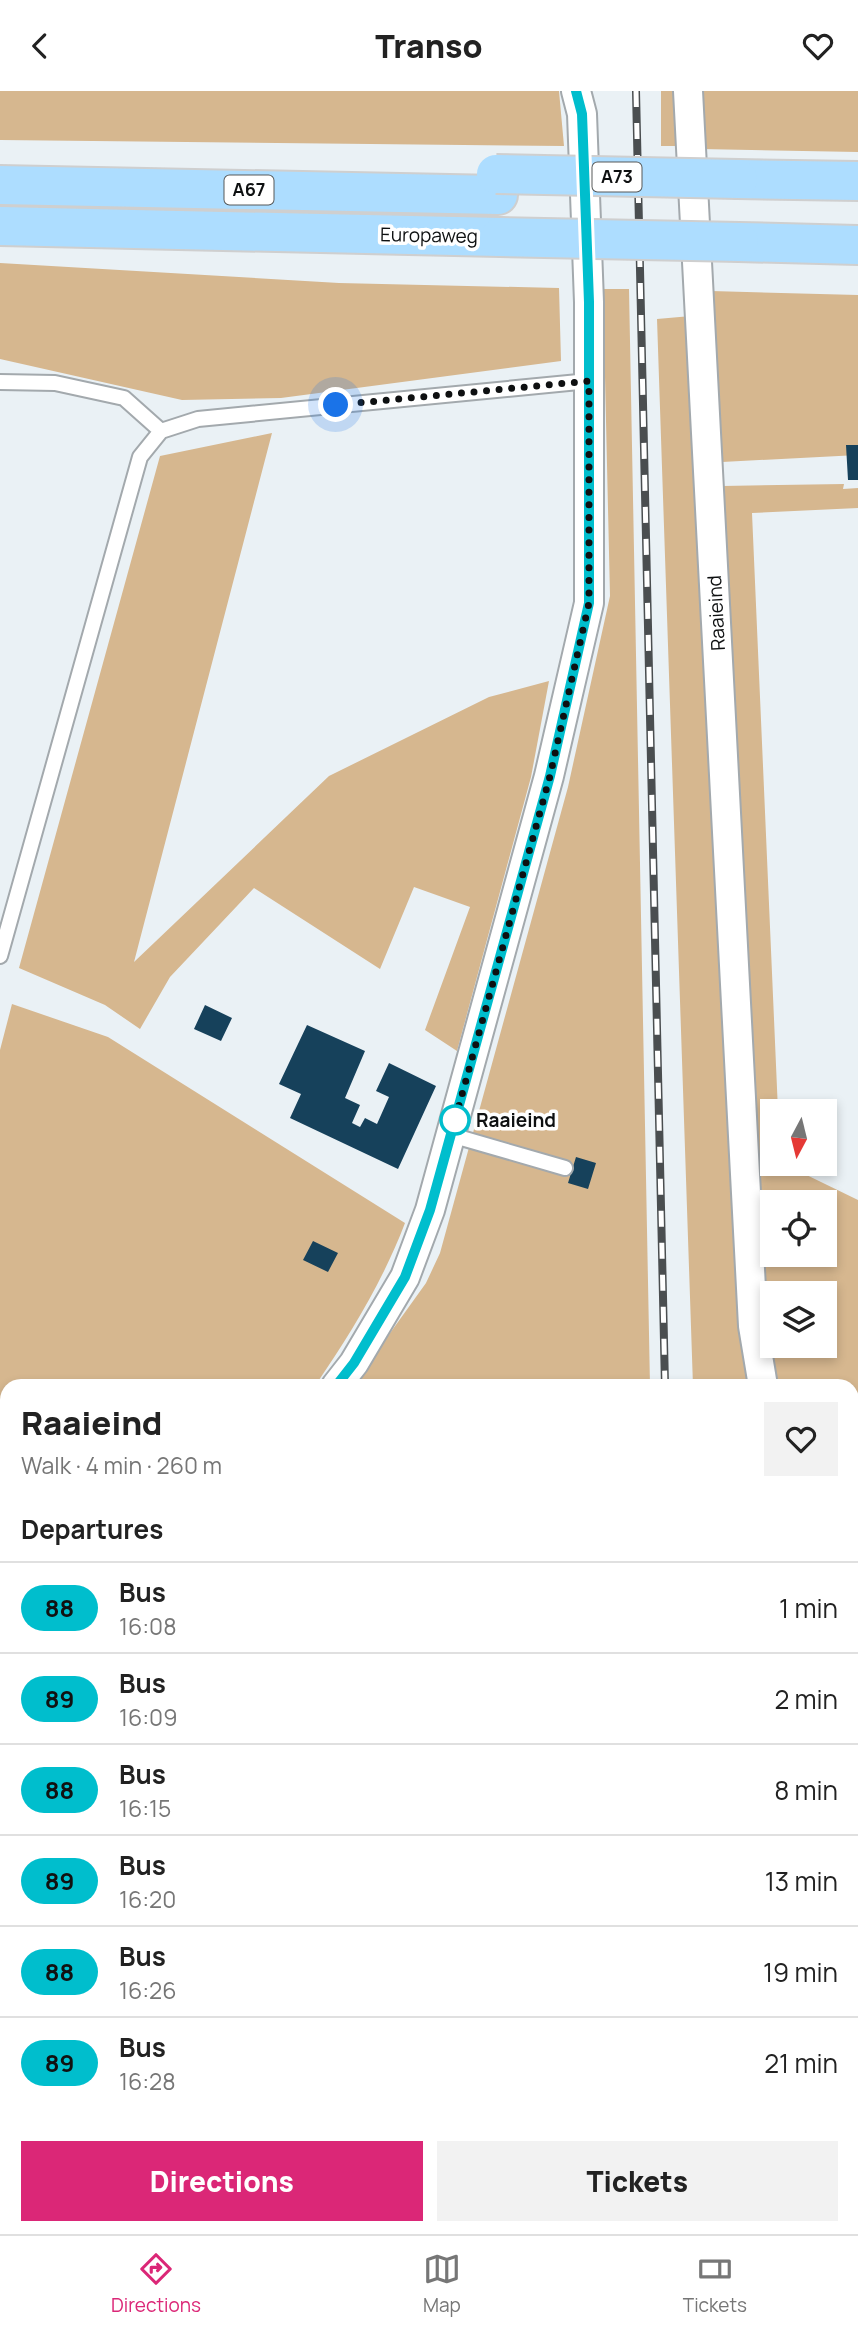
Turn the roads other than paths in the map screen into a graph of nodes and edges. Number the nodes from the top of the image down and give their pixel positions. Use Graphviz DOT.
graph roads {
  1 [pos="576,91"];
  2 [pos="688,91"];
  3 [pos="0,164"];
  4 [pos="858,181"];
  5 [pos="0,185"];
  6 [pos="497,185"];
  7 [pos="739,189"];
  8 [pos="858,202"];
  9 [pos="0,226"];
  10 [pos="858,245"];
  11 [pos="589,381"];
  12 [pos="0,382"];
  13 [pos="161,431"];
  14 [pos="0,956"];
  15 [pos="451,1135"];
  16 [pos="565,1168"];
  17 [pos="341,1379"];
  18 [pos="762,1379"];
  1 -- 11 [label="street"];
  2 -- 18 [label="street, Raaieind"];
  3 -- 6 [label="highway"];
  4 -- 7 [label="highway"];
  5 -- 6 [label="highway, A67"];
  6 -- 7 [label="highway, A67"];
  7 -- 8 [label="highway, A67"];
  9 -- 10 [label="highway, Europaweg / A67, bridge"];
  11 -- 13 [label="lane"];
  11 -- 15 [label="street"];
  12 -- 13 [label="lane"];
  13 -- 14 [label="lane"];
  15 -- 16 [label="lane"];
  15 -- 17 [label="street"];
}
